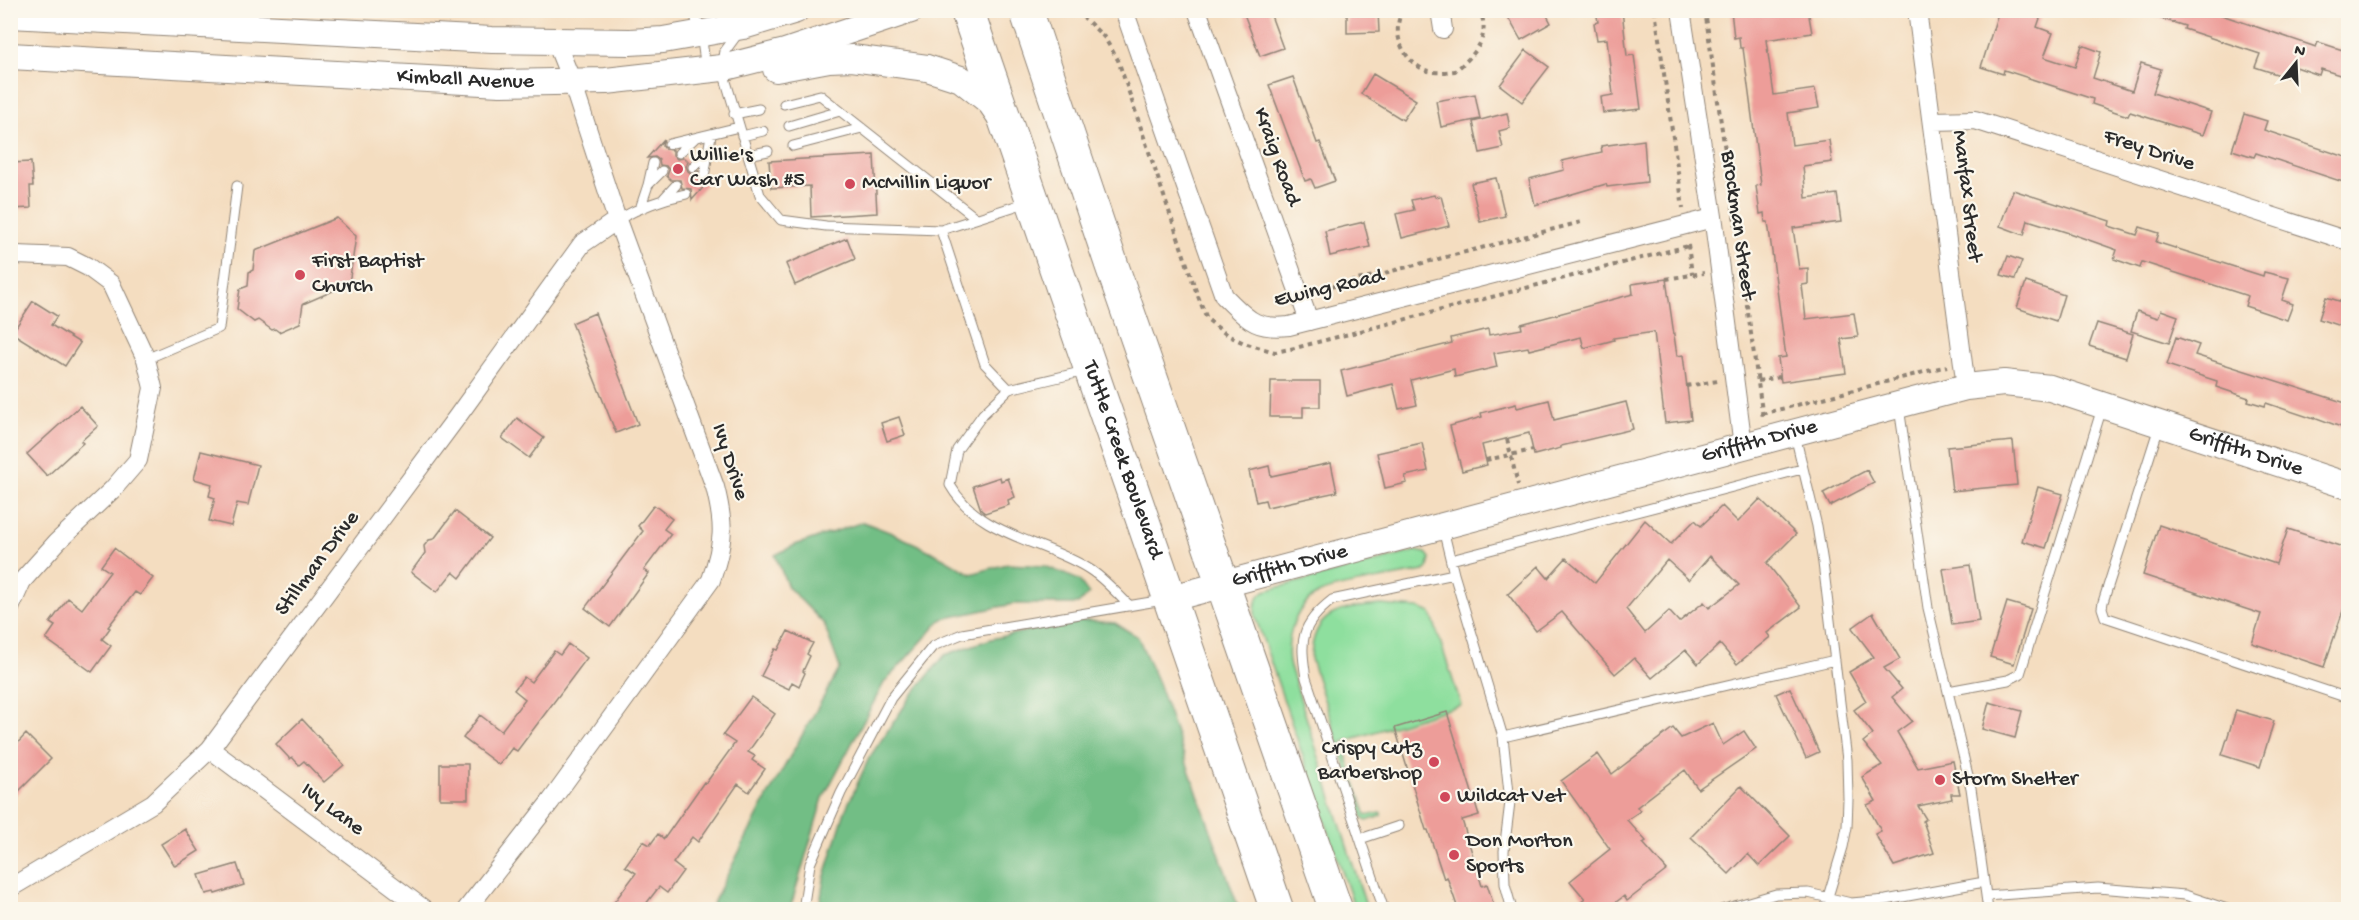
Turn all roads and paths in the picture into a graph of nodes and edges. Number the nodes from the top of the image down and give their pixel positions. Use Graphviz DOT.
graph roads {
  1 [pos="796,10"];
  2 [pos="911,10"];
  3 [pos="967,10"];
  4 [pos="1026,10"];
  5 [pos="1124,10"];
  6 [pos="1197,10"];
  7 [pos="1440,10"];
  8 [pos="1655,10"];
  9 [pos="1681,10"];
  10 [pos="1917,10"];
  11 [pos="10,15"];
  12 [pos="697,22"];
  13 [pos="743,26"];
  14 [pos="1443,29"];
  15 [pos="555,42"];
  16 [pos="10,56"];
  17 [pos="714,68"];
  18 [pos="572,82"];
  19 [pos="784,104"];
  20 [pos="759,109"];
  21 [pos="840,111"];
  22 [pos="734,114"];
  23 [pos="1933,121"];
  24 [pos="1005,123"];
  25 [pos="789,126"];
  26 [pos="862,128"];
  27 [pos="740,131"];
  28 [pos="764,131"];
  29 [pos="711,135"];
  30 [pos="695,138"];
  31 [pos="669,144"];
  32 [pos="794,146"];
  33 [pos="709,150"];
  34 [pos="768,151"];
  35 [pos="679,153"];
  36 [pos="748,155"];
  37 [pos="653,163"];
  38 [pos="693,166"];
  39 [pos="662,171"];
  40 [pos="704,177"];
  41 [pos="648,185"];
  42 [pos="676,185"];
  43 [pos="237,186"];
  44 [pos="686,194"];
  45 [pos="664,198"];
  46 [pos="1032,200"];
  47 [pos="641,206"];
  48 [pos="976,218"];
  49 [pos="1713,218"];
  50 [pos="617,220"];
  51 [pos="1585,221"];
  52 [pos="1686,225"];
  53 [pos="941,230"];
  54 [pos="2349,241"];
  55 [pos="1688,246"];
  56 [pos="10,257"];
  57 [pos="1720,271"];
  58 [pos="1692,274"];
  59 [pos="1666,279"];
  60 [pos="1300,294"];
  61 [pos="1309,321"];
  62 [pos="1275,352"];
  63 [pos="146,358"];
  64 [pos="1963,362"];
  65 [pos="1091,369"];
  66 [pos="1780,377"];
  67 [pos="1734,379"];
  68 [pos="1758,381"];
  69 [pos="1686,386"];
  70 [pos="1966,387"];
  71 [pos="1009,389"];
  72 [pos="1899,405"];
  73 [pos="2103,406"];
  74 [pos="1762,414"];
  75 [pos="2160,424"];
  76 [pos="1794,433"];
  77 [pos="1507,439"];
  78 [pos="1743,446"];
  79 [pos="1533,450"];
  80 [pos="1510,454"];
  81 [pos="1486,460"];
  82 [pos="1802,469"];
  83 [pos="2349,486"];
  84 [pos="1524,505"];
  85 [pos="1442,526"];
  86 [pos="1451,560"];
  87 [pos="1454,574"];
  88 [pos="1224,584"];
  89 [pos="1168,599"];
  90 [pos="1130,606"];
  91 [pos="10,608"];
  92 [pos="1835,660"];
  93 [pos="1948,691"];
  94 [pos="2349,698"];
  95 [pos="1503,736"];
  96 [pos="210,749"];
  97 [pos="1399,826"];
  98 [pos="1360,839"];
  99 [pos="1984,882"];
  100 [pos="12,889"];
  101 [pos="1986,896"];
  102 [pos="1828,897"];
  103 [pos="425,909"];
  104 [pos="466,909"];
  105 [pos="803,909"];
  106 [pos="1277,909"];
  107 [pos="1336,909"];
  108 [pos="1384,909"];
  109 [pos="1512,909"];
  110 [pos="1721,909"];
  111 [pos="1824,909"];
  112 [pos="1988,909"];
  113 [pos="2230,909"];
  1 -- 13 [label="main road, Kimball Avenue"];
  2 -- 17 [label="main road, Kimball Avenue"];
  3 -- 24 [label="highway, Tuttle Creek Boulevard"];
  4 -- 88 [label="highway"];
  5 -- 61 [label="street, Ewing Road"];
  6 -- 60 [label="street, Kraig Road"];
  7 -- 14 [label="street"];
  8 -- 52 [label="path"];
  9 -- 49 [label="street, Brockman Street"];
  10 -- 23 [label="street, Manfax Street"];
  11 -- 15 [label="main road, Kimball Avenue"];
  12 -- 13 [label="main road, Kimball Avenue"];
  12 -- 15 [label="main road, Kimball Avenue"];
  12 -- 17 [label="lane"];
  13 -- 17 [label="lane"];
  15 -- 18 [label="street, Ivy Drive"];
  16 -- 18 [label="main road, Kimball Avenue"];
  17 -- 18 [label="main road, Kimball Avenue"];
  17 -- 22 [label="lane"];
  17 -- 24 [label="main road"];
  18 -- 50 [label="street, Ivy Drive"];
  19 -- 21 [label="lane"];
  20 -- 22 [label="lane"];
  21 -- 25 [label="lane"];
  21 -- 26 [label="lane"];
  22 -- 27 [label="lane"];
  23 -- 54 [label="street, Frey Drive"];
  23 -- 64 [label="street, Manfax Street"];
  24 -- 46 [label="highway, Tuttle Creek Boulevard"];
  26 -- 32 [label="lane"];
  26 -- 48 [label="lane"];
  27 -- 28 [label="lane"];
  27 -- 29 [label="lane"];
  27 -- 36 [label="lane"];
  29 -- 30 [label="lane"];
  29 -- 33 [label="lane"];
  30 -- 31 [label="lane"];
  30 -- 35 [label="lane"];
  33 -- 38 [label="lane"];
  33 -- 40 [label="lane"];
  34 -- 36 [label="lane"];
  36 -- 53 [label="lane"];
  37 -- 41 [label="lane"];
  39 -- 41 [label="lane"];
  41 -- 47 [label="lane"];
  42 -- 45 [label="lane"];
  43 -- 63 [label="lane"];
  44 -- 45 [label="lane"];
  45 -- 47 [label="lane"];
  46 -- 48 [label="lane"];
  46 -- 65 [label="highway, Tuttle Creek Boulevard"];
  47 -- 50 [label="lane"];
  48 -- 53 [label="lane"];
  49 -- 52 [label="street, Ewing Road"];
  49 -- 57 [label="street, Brockman Street"];
  50 -- 96 [label="street, Stillman Drive"];
  50 -- 104 [label="street, Ivy Drive"];
  51 -- 60 [label="path"];
  52 -- 55 [label="path"];
  52 -- 61 [label="street, Ewing Road"];
  53 -- 71 [label="lane"];
  55 -- 58 [label="path"];
  55 -- 62 [label="path"];
  56 -- 63 [label="street"];
  57 -- 58 [label="path"];
  57 -- 67 [label="street, Brockman Street"];
  58 -- 59 [label="path"];
  60 -- 61 [label="street, Kraig Road"];
  63 -- 91 [label="street"];
  64 -- 70 [label="street, Manfax Street"];
  64 -- 74 [label="path"];
  65 -- 71 [label="lane"];
  65 -- 89 [label="highway, Tuttle Creek Boulevard"];
  66 -- 68 [label="path"];
  67 -- 69 [label="path"];
  67 -- 78 [label="street, Brockman Street"];
  70 -- 72 [label="main road, Griffith Drive"];
  70 -- 73 [label="main road, Griffith Drive"];
  71 -- 90 [label="lane"];
  72 -- 76 [label="main road, Griffith Drive"];
  72 -- 93 [label="lane"];
  73 -- 75 [label="main road, Griffith Drive"];
  73 -- 93 [label="lane"];
  75 -- 83 [label="main road, Griffith Drive"];
  75 -- 94 [label="lane"];
  76 -- 78 [label="main road, Griffith Drive"];
  76 -- 82 [label="lane"];
  77 -- 80 [label="path"];
  78 -- 84 [label="main road, Griffith Drive"];
  79 -- 80 [label="path"];
  80 -- 81 [label="path"];
  80 -- 84 [label="path"];
  82 -- 86 [label="lane"];
  82 -- 92 [label="lane"];
  84 -- 85 [label="main road, Griffith Drive"];
  85 -- 86 [label="lane"];
  85 -- 88 [label="main road, Griffith Drive"];
  86 -- 87 [label="lane"];
  87 -- 95 [label="lane"];
  87 -- 98 [label="lane"];
  88 -- 89 [label="main road, Griffith Drive"];
  88 -- 107 [label="highway"];
  89 -- 90 [label="lane"];
  89 -- 106 [label="highway, Tuttle Creek Boulevard"];
  90 -- 105 [label="lane"];
  92 -- 95 [label="lane"];
  92 -- 102 [label="lane"];
  93 -- 99 [label="lane"];
  95 -- 109 [label="lane"];
  96 -- 100 [label="street, Stillman Drive"];
  96 -- 103 [label="street, Ivy Lane"];
  97 -- 98 [label="lane"];
  98 -- 108 [label="lane"];
  99 -- 101 [label="lane"];
  99 -- 102 [label="lane"];
  101 -- 112 [label="lane"];
  101 -- 113 [label="lane"];
  102 -- 110 [label="lane"];
  102 -- 111 [label="lane"];
}
